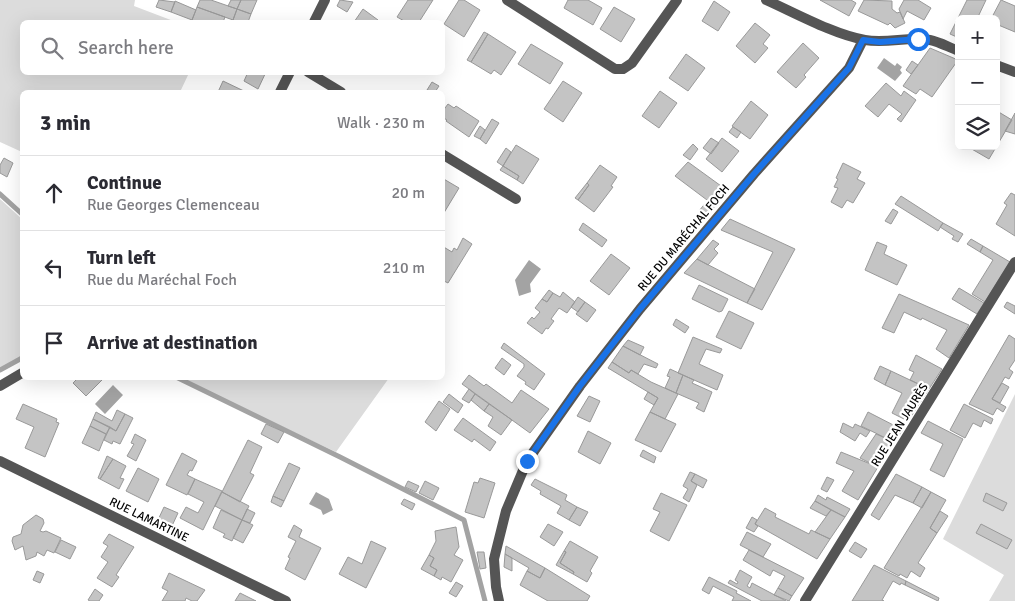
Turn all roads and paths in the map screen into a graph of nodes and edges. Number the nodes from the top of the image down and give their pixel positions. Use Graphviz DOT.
graph roads {
  1 [pos="325,0"];
  2 [pos="507,0"];
  3 [pos="677,0"];
  4 [pos="766,0"];
  5 [pos="315,20"];
  6 [pos="863,40"];
  7 [pos="955,49"];
  8 [pos="1000,66"];
  9 [pos="1015,72"];
  10 [pos="288,75"];
  11 [pos="313,75"];
  12 [pos="281,90"];
  13 [pos="338,90"];
  14 [pos="445,156"];
  15 [pos="516,199"];
  16 [pos="1015,262"];
  17 [pos="20,374"];
  18 [pos="0,386"];
  19 [pos="0,461"];
  20 [pos="286,601"];
  21 [pos="499,601"];
  22 [pos="805,601"];
  1 -- 5 [label="street"];
  2 -- 3 [label="street"];
  4 -- 6 [label="street"];
  6 -- 7 [label="street"];
  6 -- 21 [label="street, RUE DU MARÉCHAL FOCH"];
  8 -- 9 [label="street"];
  10 -- 12 [label="street"];
  11 -- 13 [label="street"];
  14 -- 15 [label="street"];
  16 -- 22 [label="street, RUE JEAN JAURÈS"];
  17 -- 18 [label="street"];
  19 -- 20 [label="street, RUE LAMARTINE"];
}
